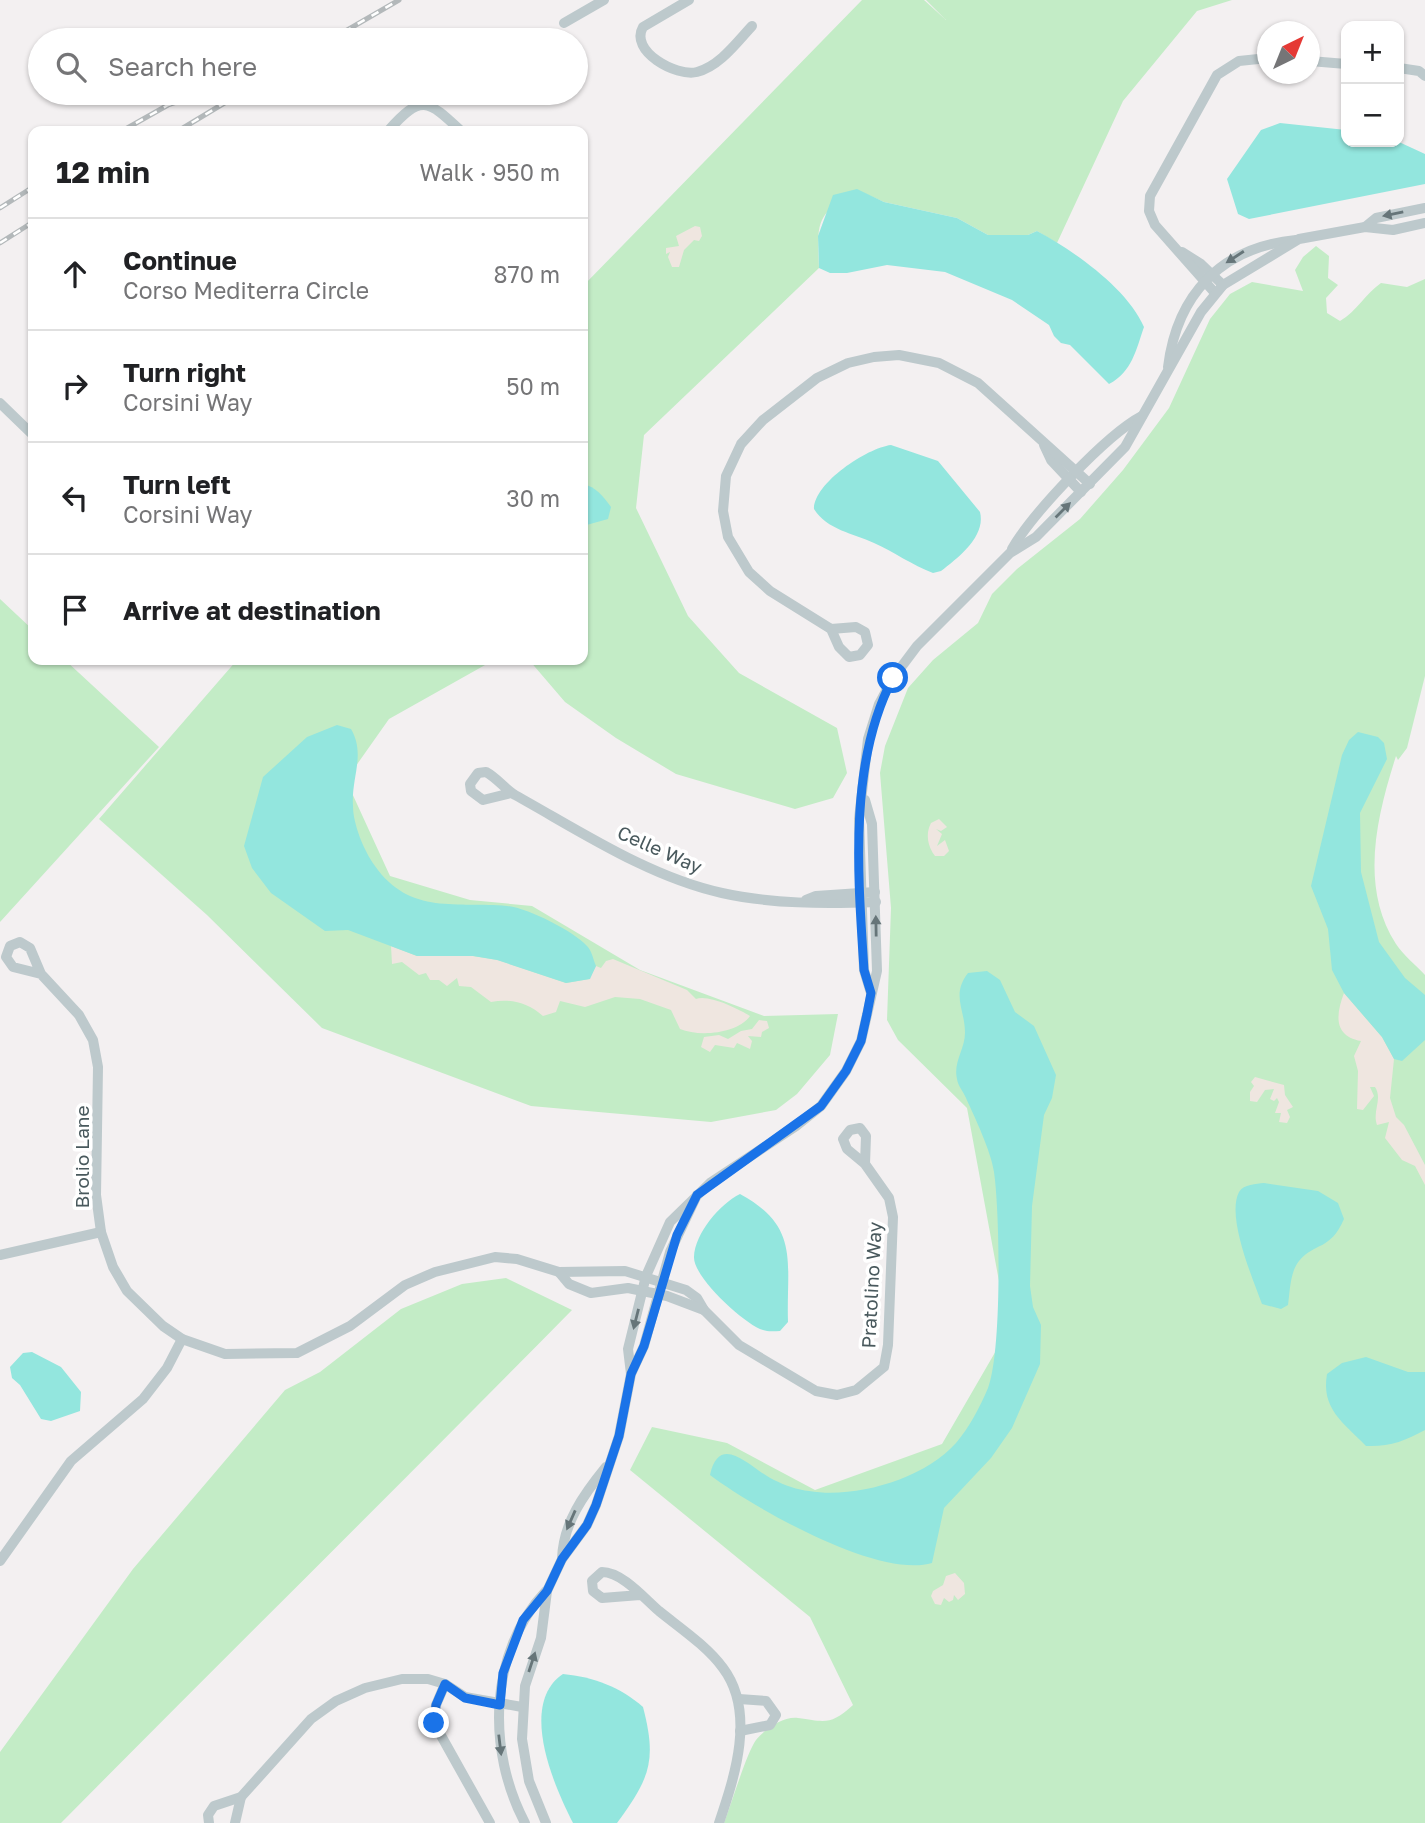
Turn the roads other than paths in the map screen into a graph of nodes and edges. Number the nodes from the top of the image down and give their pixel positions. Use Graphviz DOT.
graph roads {
  1 [pos="604,0"];
  2 [pos="689,0"];
  3 [pos="564,23"];
  4 [pos="752,26"];
  5 [pos="1257,59"];
  6 [pos="1320,62"];
  7 [pos="1341,64"];
  8 [pos="1404,69"];
  9 [pos="1423,72"];
  10 [pos="421,105"];
  11 [pos="427,105"];
  12 [pos="392,126"];
  13 [pos="456,126"];
  14 [pos="1425,208"];
  15 [pos="1425,223"];
  16 [pos="1365,227"];
  17 [pos="1299,239"];
  18 [pos="1209,279"];
  19 [pos="1219,289"];
  20 [pos="1167,371"];
  21 [pos="0,403"];
  22 [pos="1143,416"];
  23 [pos="28,430"];
  24 [pos="1074,476"];
  25 [pos="1090,484"];
  26 [pos="1082,492"];
  27 [pos="1010,553"];
  28 [pos="831,629"];
  29 [pos="511,793"];
  30 [pos="863,796"];
  31 [pos="876,897"];
  32 [pos="860,898"];
  33 [pos="41,974"];
  34 [pos="871,993"];
  35 [pos="865,1164"];
  36 [pos="697,1195"];
  37 [pos="101,1232"];
  38 [pos="0,1255"];
  39 [pos="559,1272"];
  40 [pos="646,1276"];
  41 [pos="662,1281"];
  42 [pos="643,1291"];
  43 [pos="658,1294"];
  44 [pos="704,1310"];
  45 [pos="182,1339"];
  46 [pos="631,1374"];
  47 [pos="607,1466"];
  48 [pos="562,1559"];
  49 [pos="0,1561"];
  50 [pos="547,1591"];
  51 [pos="640,1595"];
  52 [pos="445,1684"];
  53 [pos="739,1699"];
  54 [pos="500,1705"];
  55 [pos="522,1707"];
  56 [pos="740,1731"];
  57 [pos="241,1797"];
  58 [pos="209,1823"];
  59 [pos="235,1823"];
  60 [pos="490,1823"];
  61 [pos="525,1823"];
  62 [pos="546,1823"];
  63 [pos="719,1823"];
  1 -- 3 [label="street"];
  2 -- 4 [label="street"];
  5 -- 18 [label="street"];
  6 -- 7 [label="street"];
  8 -- 9 [label="street"];
  10 -- 12 [label="street"];
  11 -- 13 [label="street"];
  14 -- 16 [label="street, one-way"];
  15 -- 16 [label="street"];
  16 -- 17 [label="street"];
  17 -- 18 [label="street, one-way"];
  17 -- 19 [label="street"];
  18 -- 19 [label="street"];
  18 -- 20 [label="street"];
  19 -- 20 [label="street"];
  20 -- 22 [label="street"];
  21 -- 23 [label="street"];
  22 -- 24 [label="street"];
  22 -- 25 [label="street"];
  24 -- 25 [label="street"];
  24 -- 26 [label="street"];
  24 -- 27 [label="street"];
  24 -- 28 [label="street"];
  25 -- 26 [label="street"];
  27 -- 26 [label="street, one-way"];
  27 -- 30 [label="street"];
  29 -- 32 [label="street, Celle Way"];
  30 -- 31 [label="street"];
  30 -- 32 [label="street"];
  31 -- 32 [label="street, Celle Way"];
  34 -- 31 [label="street, one-way"];
  32 -- 34 [label="street"];
  33 -- 37 [label="street, Brolio Lane"];
  34 -- 36 [label="street"];
  35 -- 44 [label="street, Pratolino Way"];
  36 -- 40 [label="street"];
  36 -- 41 [label="street"];
  37 -- 38 [label="street"];
  37 -- 45 [label="street, Brolio Lane"];
  39 -- 40 [label="street, Brolio Lane"];
  39 -- 42 [label="street, Brolio Lane"];
  39 -- 45 [label="street, Brolio Lane"];
  40 -- 41 [label="street, Brolio Lane"];
  40 -- 42 [label="street"];
  41 -- 43 [label="street"];
  41 -- 44 [label="street, Pratolino Way"];
  42 -- 43 [label="street, Brolio Lane"];
  42 -- 46 [label="street, one-way"];
  43 -- 44 [label="street, Pratolino Way"];
  43 -- 46 [label="street"];
  45 -- 49 [label="street"];
  46 -- 47 [label="street"];
  47 -- 48 [label="street"];
  47 -- 48 [label="street, one-way"];
  48 -- 50 [label="street"];
  50 -- 54 [label="street"];
  55 -- 50 [label="street, one-way"];
  51 -- 51 [label="street"];
  51 -- 53 [label="street"];
  52 -- 54 [label="street"];
  52 -- 57 [label="street"];
  52 -- 60 [label="street"];
  53 -- 56 [label="street"];
  53 -- 56 [label="street"];
  54 -- 55 [label="street"];
  54 -- 61 [label="street, one-way"];
  55 -- 62 [label="street"];
  56 -- 63 [label="street"];
  57 -- 58 [label="street"];
  57 -- 59 [label="street"];
}
